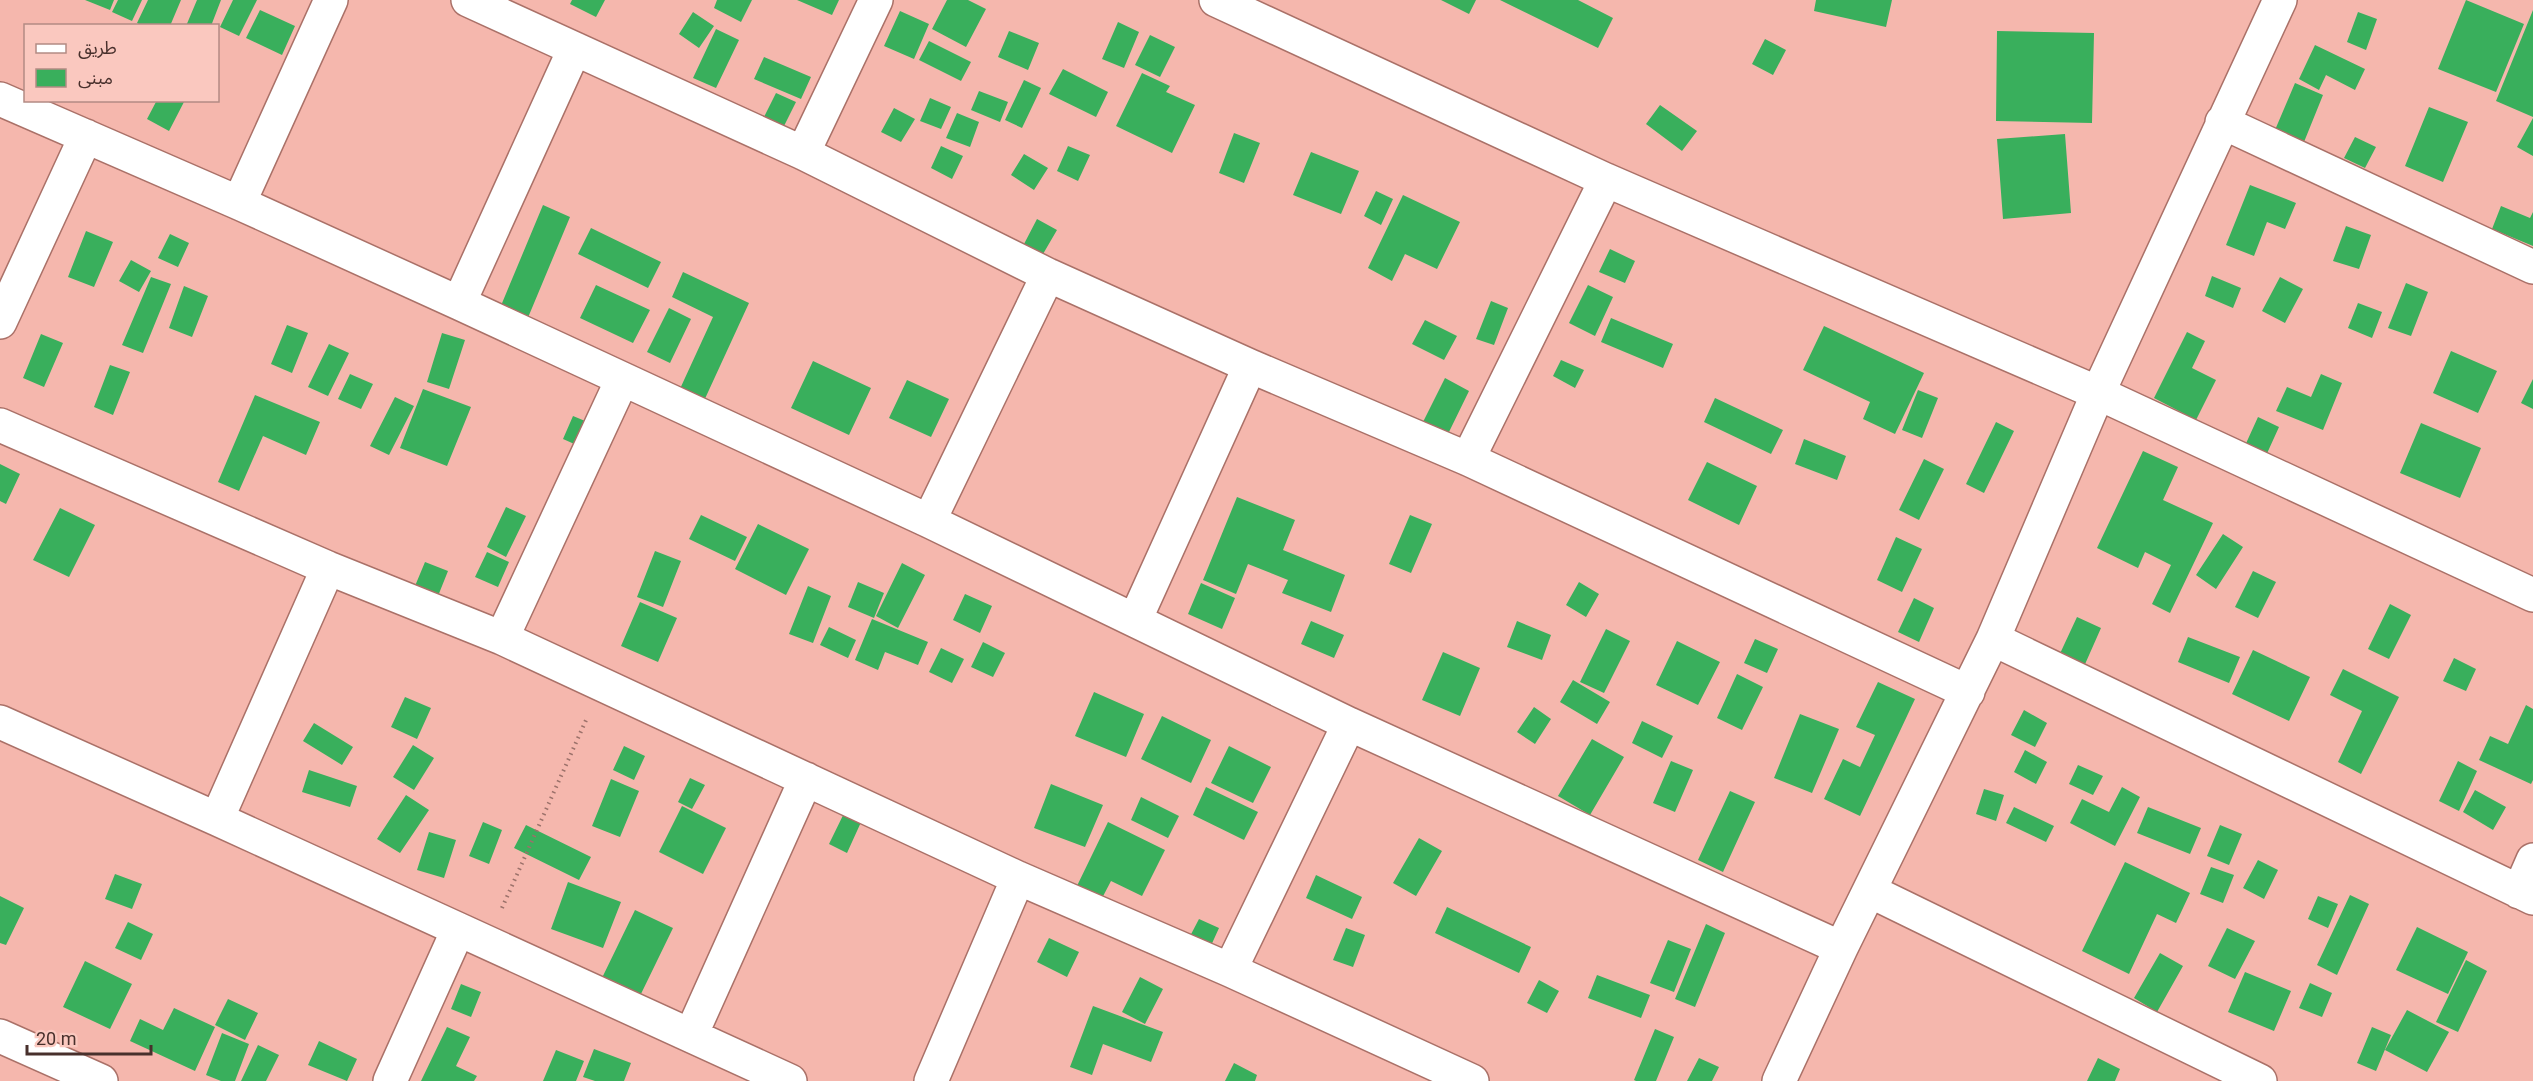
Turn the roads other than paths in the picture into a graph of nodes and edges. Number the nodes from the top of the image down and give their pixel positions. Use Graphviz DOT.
graph roads {
  1 [pos="332,0"];
  2 [pos="468,0"];
  3 [pos="876,0"];
  4 [pos="1216,0"];
  5 [pos="2280,0"];
  6 [pos="574,50"];
  7 [pos="0,99"];
  8 [pos="2222,123"];
  9 [pos="86,136"];
  10 [pos="803,153"];
  11 [pos="1606,180"];
  12 [pos="239,203"];
  13 [pos="2533,267"];
  14 [pos="1048,274"];
  15 [pos="459,303"];
  16 [pos="0,322"];
  17 [pos="1250,366"];
  18 [pos="622,380"];
  19 [pos="2098,393"];
  20 [pos="0,424"];
  21 [pos="1468,459"];
  22 [pos="929,521"];
  23 [pos="328,568"];
  24 [pos="2533,595"];
  25 [pos="1135,620"];
  26 [pos="502,638"];
  27 [pos="1994,639"];
  28 [pos="1968,692"];
  29 [pos="0,722"];
  30 [pos="1349,723"];
  31 [pos="806,779"];
  32 [pos="218,819"];
  33 [pos="2533,860"];
  34 [pos="1018,878"];
  35 [pos="1870,891"];
  36 [pos="2526,895"];
  37 [pos="472,937"];
  38 [pos="1842,948"];
  39 [pos="1230,970"];
  40 [pos="691,1035"];
  41 [pos="0,1036"];
  42 [pos="101,1081"];
  43 [pos="390,1081"];
  44 [pos="790,1081"];
  45 [pos="931,1081"];
  46 [pos="1472,1081"];
  47 [pos="1779,1081"];
  48 [pos="2260,1081"];
  1 -- 12 [label="street"];
  2 -- 6 [label="street"];
  3 -- 10 [label="street"];
  4 -- 11 [label="street"];
  5 -- 8 [label="street"];
  6 -- 10 [label="street"];
  6 -- 15 [label="street"];
  7 -- 9 [label="street"];
  8 -- 13 [label="street"];
  8 -- 19 [label="street"];
  9 -- 12 [label="street"];
  9 -- 16 [label="street"];
  10 -- 14 [label="street"];
  11 -- 19 [label="street"];
  11 -- 21 [label="street"];
  12 -- 15 [label="street"];
  14 -- 17 [label="street"];
  14 -- 22 [label="street"];
  15 -- 18 [label="street"];
  17 -- 21 [label="street"];
  17 -- 25 [label="street"];
  18 -- 22 [label="street"];
  18 -- 26 [label="street"];
  19 -- 24 [label="street"];
  19 -- 27 [label="street"];
  20 -- 23 [label="street"];
  21 -- 28 [label="street"];
  22 -- 25 [label="street"];
  23 -- 26 [label="street"];
  23 -- 32 [label="street"];
  25 -- 30 [label="street"];
  26 -- 31 [label="street"];
  27 -- 28 [label="street"];
  27 -- 36 [label="street"];
  28 -- 35 [label="street"];
  29 -- 32 [label="street"];
  30 -- 38 [label="street"];
  30 -- 39 [label="street"];
  31 -- 34 [label="street"];
  31 -- 40 [label="street"];
  32 -- 37 [label="street"];
  33 -- 36 [label="street"];
  34 -- 39 [label="street"];
  34 -- 45 [label="street"];
  35 -- 38 [label="street"];
  35 -- 48 [label="street"];
  37 -- 40 [label="street"];
  37 -- 43 [label="street"];
  38 -- 47 [label="street"];
  39 -- 46 [label="street"];
  40 -- 44 [label="street"];
  41 -- 42 [label="street"];
}
